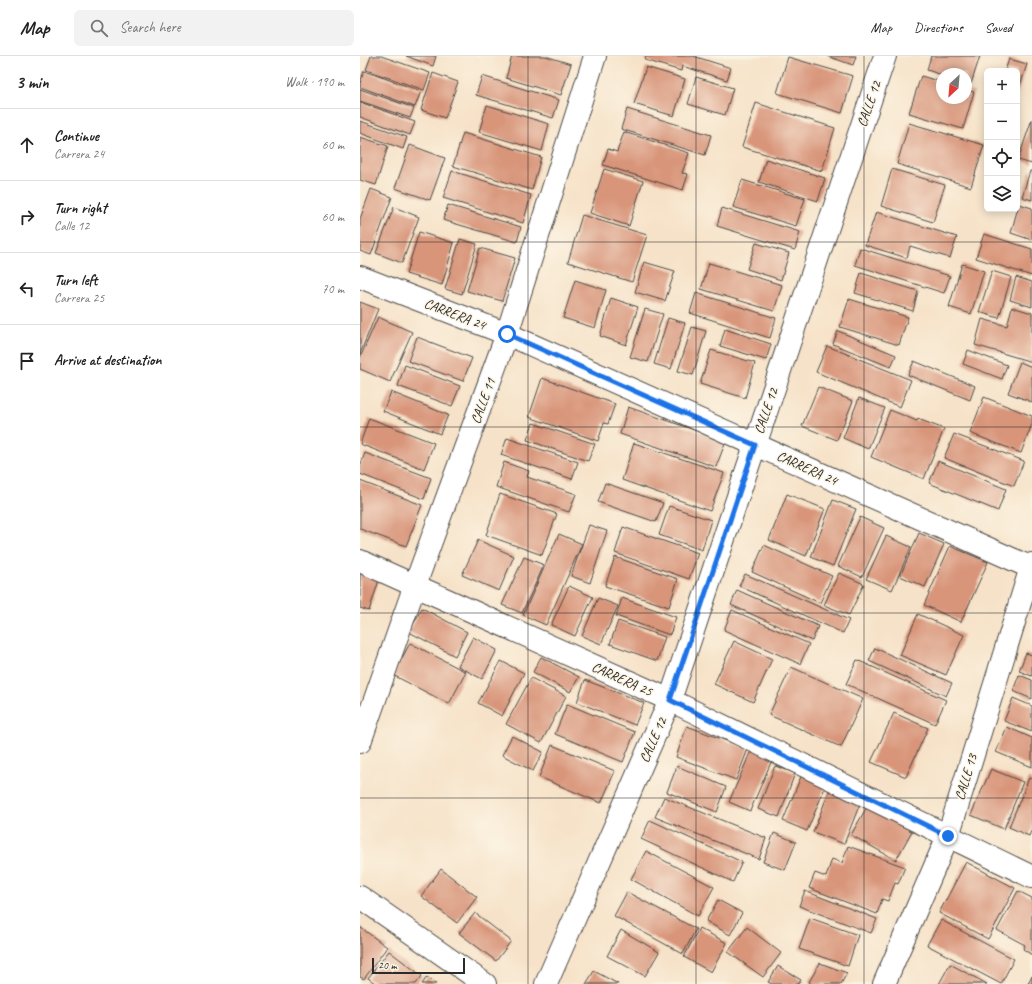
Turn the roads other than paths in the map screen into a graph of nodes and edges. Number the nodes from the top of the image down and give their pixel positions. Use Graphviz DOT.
graph roads {
  1 [pos="595,56"];
  2 [pos="885,56"];
  3 [pos="360,277"];
  4 [pos="507,334"];
  5 [pos="755,445"];
  6 [pos="360,561"];
  7 [pos="1032,567"];
  8 [pos="415,585"];
  9 [pos="670,700"];
  10 [pos="360,742"];
  11 [pos="948,836"];
  12 [pos="1032,877"];
  13 [pos="360,897"];
  14 [pos="485,984"];
  15 [pos="546,984"];
  16 [pos="884,984"];
  1 -- 4 [label="street, CALLE 11"];
  2 -- 5 [label="street, CALLE 12"];
  3 -- 4 [label="street, CARRERA 24"];
  4 -- 5 [label="street, CARRERA 24"];
  4 -- 8 [label="street, CALLE 11"];
  5 -- 7 [label="street, CARRERA 24"];
  5 -- 9 [label="street, CALLE 12"];
  6 -- 8 [label="street, CARRERA 25"];
  7 -- 11 [label="street, CALLE 13"];
  8 -- 9 [label="street, CARRERA 25"];
  8 -- 10 [label="street, CALLE 11"];
  9 -- 11 [label="street, CARRERA 25"];
  9 -- 15 [label="street, CALLE 12"];
  11 -- 12 [label="street, CARRERA 25"];
  11 -- 16 [label="street, CALLE 13"];
  13 -- 14 [label="street"];
}
